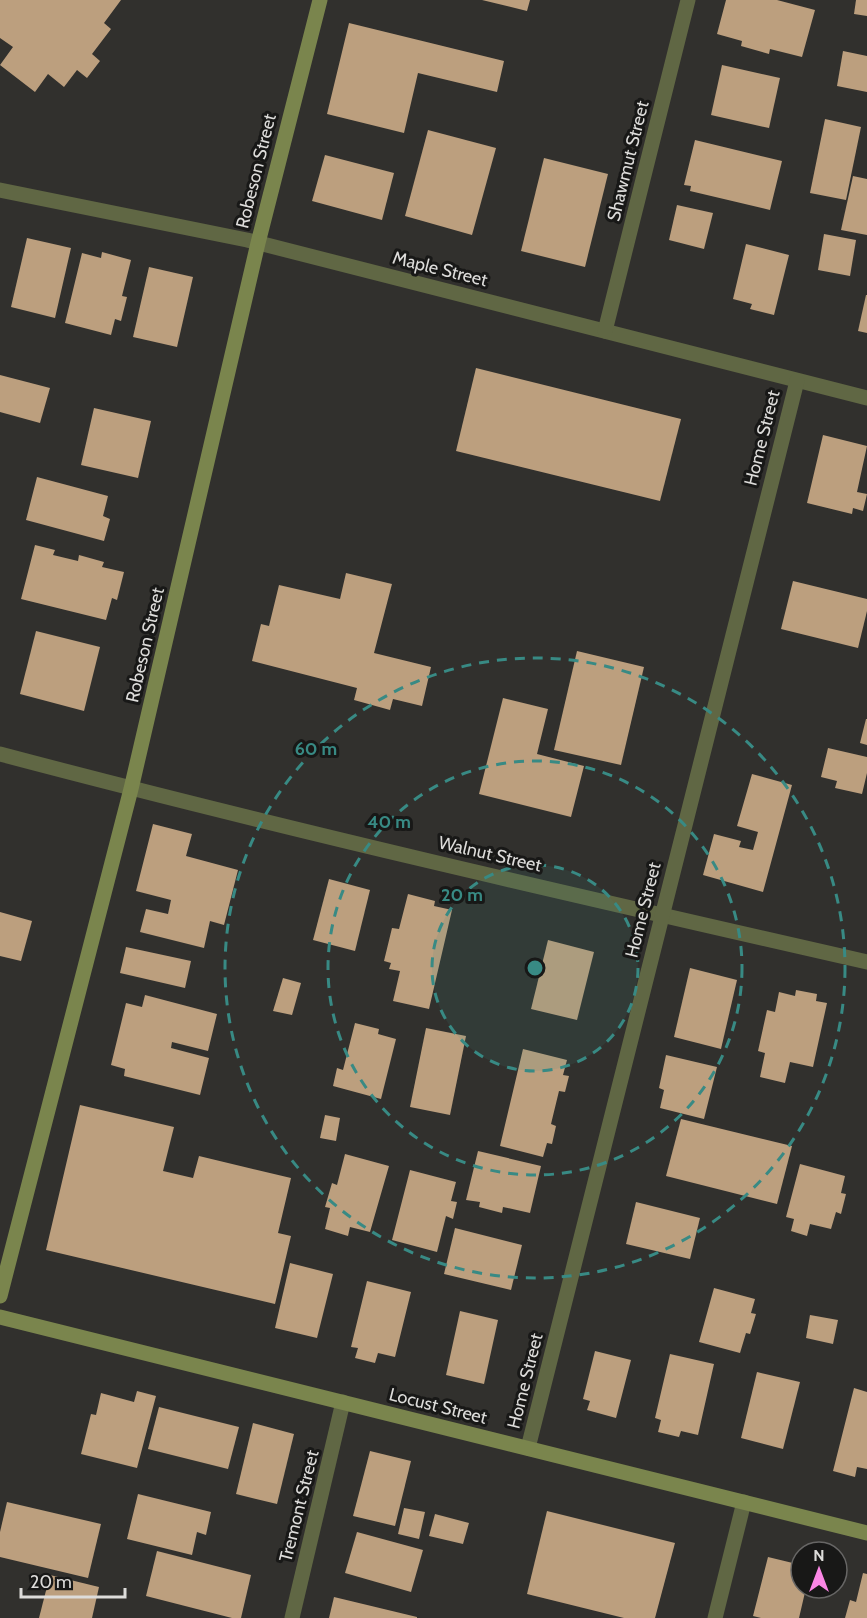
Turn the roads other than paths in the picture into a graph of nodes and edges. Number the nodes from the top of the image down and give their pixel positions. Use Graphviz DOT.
graph roads {
  1 [pos="320,0"];
  2 [pos="688,0"];
  3 [pos="0,190"];
  4 [pos="258,243"];
  5 [pos="605,332"];
  6 [pos="797,381"];
  7 [pos="867,398"];
  8 [pos="0,754"];
  9 [pos="132,789"];
  10 [pos="662,916"];
  11 [pos="867,962"];
  12 [pos="0,1296"];
  13 [pos="0,1317"];
  14 [pos="344,1402"];
  15 [pos="528,1448"];
  16 [pos="744,1502"];
  17 [pos="867,1533"];
  18 [pos="292,1618"];
  19 [pos="716,1618"];
  1 -- 4 [label="main road, Robeson Street"];
  2 -- 5 [label="street, Shawmut Street"];
  3 -- 4 [label="street, Maple Street"];
  4 -- 5 [label="street, Maple Street"];
  4 -- 9 [label="main road, Robeson Street"];
  5 -- 6 [label="street, Maple Street"];
  6 -- 7 [label="street, Maple Street"];
  6 -- 10 [label="street, Home Street"];
  8 -- 9 [label="street, Walnut Street"];
  9 -- 10 [label="street, Walnut Street"];
  9 -- 12 [label="main road, Robeson Street"];
  10 -- 11 [label="street, Walnut Street"];
  10 -- 15 [label="street, Home Street"];
  13 -- 14 [label="main road, Locust Street"];
  14 -- 15 [label="main road, Locust Street"];
  14 -- 18 [label="street, Tremont Street"];
  15 -- 16 [label="main road, Locust Street"];
  16 -- 17 [label="main road, Locust Street"];
  16 -- 19 [label="street"];
}
